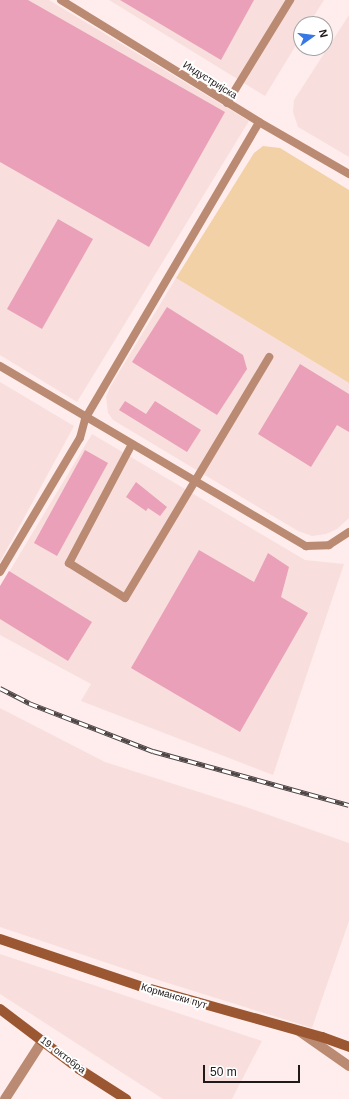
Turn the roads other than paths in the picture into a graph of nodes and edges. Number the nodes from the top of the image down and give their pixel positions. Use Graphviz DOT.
graph roads {
  1 [pos="61,0"];
  2 [pos="290,0"];
  3 [pos="227,103"];
  4 [pos="259,122"];
  5 [pos="349,174"];
  6 [pos="269,357"];
  7 [pos="0,366"];
  8 [pos="85,418"];
  9 [pos="132,444"];
  10 [pos="196,482"];
  11 [pos="349,532"];
  12 [pos="0,572"];
  13 [pos="0,939"];
  14 [pos="0,1010"];
  15 [pos="299,1031"];
  16 [pos="43,1040"];
  17 [pos="349,1047"];
  18 [pos="349,1066"];
  19 [pos="122,1098"];
  20 [pos="5,1099"];
  1 -- 3 [label="lane, Индустријска"];
  2 -- 3 [label="lane"];
  3 -- 4 [label="lane, Индустријска"];
  4 -- 5 [label="lane, Индустријска"];
  4 -- 8 [label="lane"];
  6 -- 10 [label="lane"];
  7 -- 8 [label="lane"];
  8 -- 9 [label="lane"];
  8 -- 12 [label="lane"];
  9 -- 10 [label="lane"];
  9 -- 10 [label="lane"];
  10 -- 11 [label="lane"];
  13 -- 15 [label="street, Кормански пут"];
  14 -- 16 [label="street, 19. октобра"];
  15 -- 17 [label="street, Кормански пут"];
  15 -- 18 [label="street"];
  16 -- 19 [label="street, 19. октобра"];
  16 -- 20 [label="street"];
}
